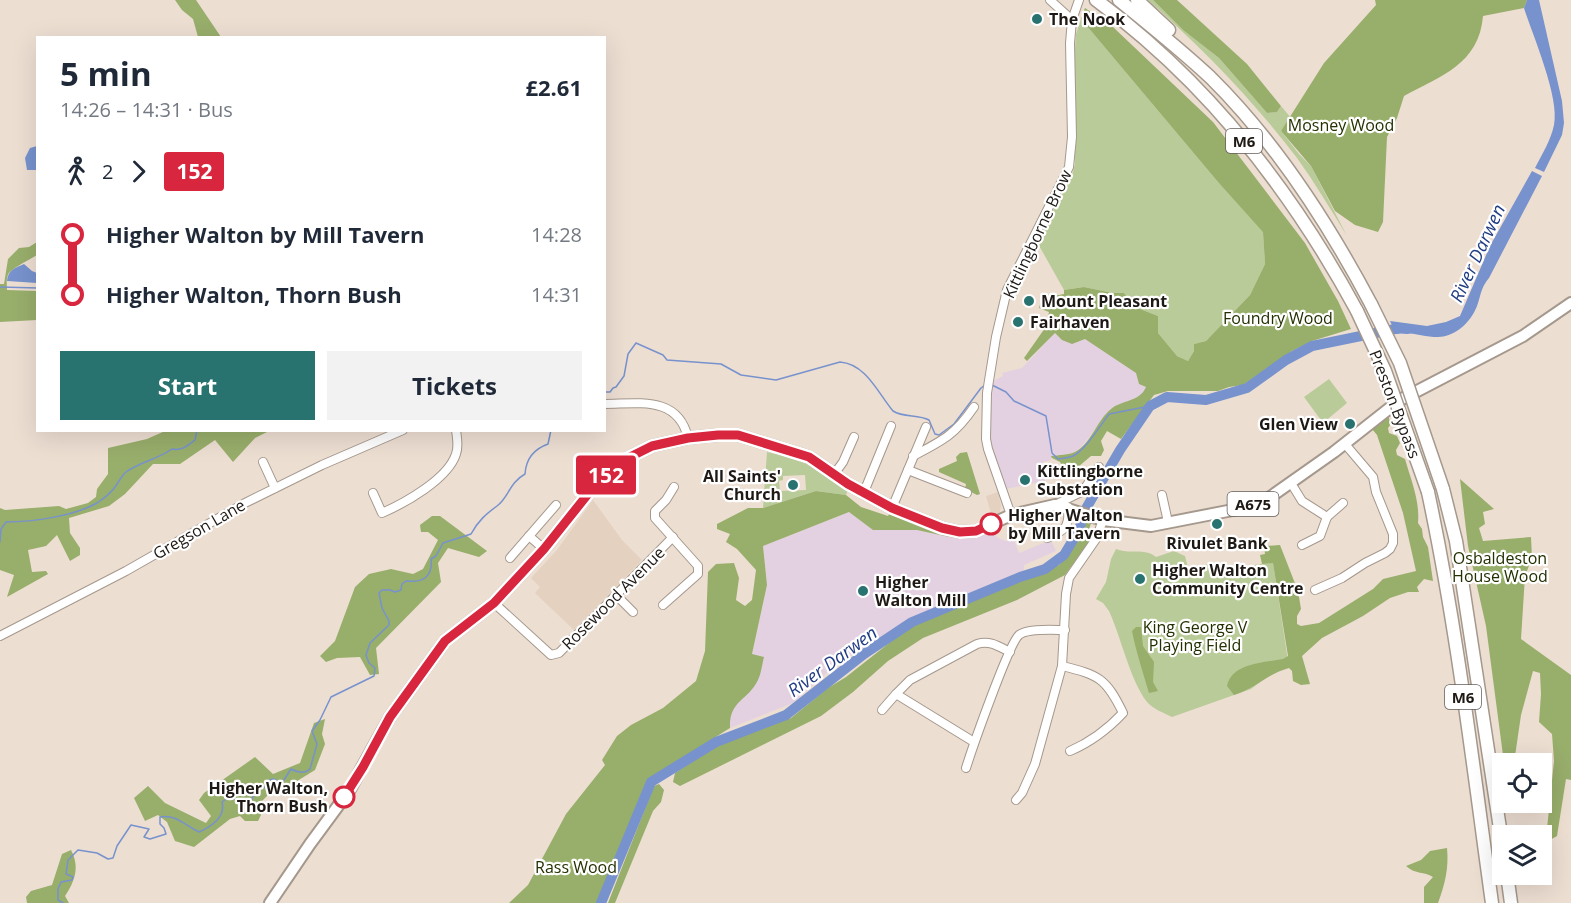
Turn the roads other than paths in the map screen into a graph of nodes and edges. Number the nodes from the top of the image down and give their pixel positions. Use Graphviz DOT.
graph roads {
  1 [pos="1050,0"];
  2 [pos="1079,0"];
  3 [pos="1096,0"];
  4 [pos="1119,0"];
  5 [pos="1137,0"];
  6 [pos="1073,17"];
  7 [pos="1360,282"];
  8 [pos="1571,303"];
  9 [pos="606,404"];
  10 [pos="974,407"];
  11 [pos="891,426"];
  12 [pos="926,427"];
  13 [pos="399,432"];
  14 [pos="456,432"];
  15 [pos="854,437"];
  16 [pos="688,438"];
  17 [pos="1345,444"];
  18 [pos="914,456"];
  19 [pos="263,462"];
  20 [pos="1099,467"];
  21 [pos="908,470"];
  22 [pos="834,473"];
  23 [pos="1291,483"];
  24 [pos="674,487"];
  25 [pos="275,488"];
  26 [pos="864,492"];
  27 [pos="373,493"];
  28 [pos="967,493"];
  29 [pos="1162,495"];
  30 [pos="1343,503"];
  31 [pos="556,505"];
  32 [pos="1055,505"];
  33 [pos="892,508"];
  34 [pos="1070,508"];
  35 [pos="1011,515"];
  36 [pos="1327,517"];
  37 [pos="1097,518"];
  38 [pos="1168,522"];
  39 [pos="529,536"];
  40 [pos="673,537"];
  41 [pos="1047,538"];
  42 [pos="1302,545"];
  43 [pos="544,549"];
  44 [pos="510,558"];
  45 [pos="1314,590"];
  46 [pos="616,595"];
  47 [pos="494,603"];
  48 [pos="663,605"];
  49 [pos="633,612"];
  50 [pos="1065,630"];
  51 [pos="0,636"];
  52 [pos="1010,652"];
  53 [pos="1062,666"];
  54 [pos="896,694"];
  55 [pos="882,710"];
  56 [pos="974,742"];
  57 [pos="1070,751"];
  58 [pos="966,768"];
  59 [pos="1016,800"];
  60 [pos="1499,825"];
  61 [pos="1509,885"];
  62 [pos="270,903"];
  63 [pos="1492,903"];
  64 [pos="1511,903"];
  1 -- 6 [label="street"];
  2 -- 6 [label="street, Kittlingborne Brow"];
  3 -- 63 [label="highway, Preston Bypass / M6, bridge"];
  4 -- 7 [label="highway, M6"];
  5 -- 7 [label="highway"];
  6 -- 35 [label="street, Kittlingborne Brow"];
  7 -- 60 [label="highway, Preston Bypass / M6, bridge"];
  8 -- 17 [label="main road, A675"];
  9 -- 16 [label="street"];
  10 -- 18 [label="street"];
  11 -- 26 [label="street"];
  12 -- 18 [label="street"];
  13 -- 25 [label="street, Gregson Lane"];
  14 -- 27 [label="street"];
  15 -- 22 [label="street"];
  16 -- 22 [label="main road, A675"];
  16 -- 43 [label="main road, A675"];
  17 -- 23 [label="main road, A675"];
  17 -- 45 [label="street"];
  18 -- 21 [label="street"];
  19 -- 25 [label="street"];
  20 -- 32 [label="street"];
  21 -- 28 [label="street"];
  21 -- 33 [label="street"];
  22 -- 26 [label="main road, A675"];
  23 -- 36 [label="street"];
  23 -- 38 [label="main road, A675"];
  24 -- 40 [label="street"];
  25 -- 51 [label="street, Gregson Lane"];
  26 -- 33 [label="main road, A675"];
  29 -- 38 [label="street"];
  30 -- 36 [label="street"];
  31 -- 39 [label="street"];
  32 -- 34 [label="main road, A675"];
  32 -- 35 [label="main road, A675"];
  33 -- 35 [label="main road, A675"];
  34 -- 37 [label="main road, A675"];
  34 -- 41 [label="street"];
  36 -- 42 [label="street"];
  37 -- 38 [label="main road, A675"];
  37 -- 50 [label="street"];
  39 -- 43 [label="street"];
  39 -- 44 [label="street"];
  40 -- 46 [label="street, Rosewood Avenue"];
  40 -- 48 [label="street"];
  43 -- 47 [label="main road, A675"];
  46 -- 47 [label="street, Rosewood Avenue"];
  46 -- 49 [label="street"];
  47 -- 62 [label="main road, A675"];
  50 -- 52 [label="street"];
  50 -- 53 [label="street"];
  52 -- 54 [label="street"];
  52 -- 56 [label="street"];
  53 -- 57 [label="street"];
  53 -- 59 [label="street"];
  54 -- 55 [label="street"];
  54 -- 56 [label="street"];
  56 -- 58 [label="street"];
  61 -- 64 [label="highway"];
}
